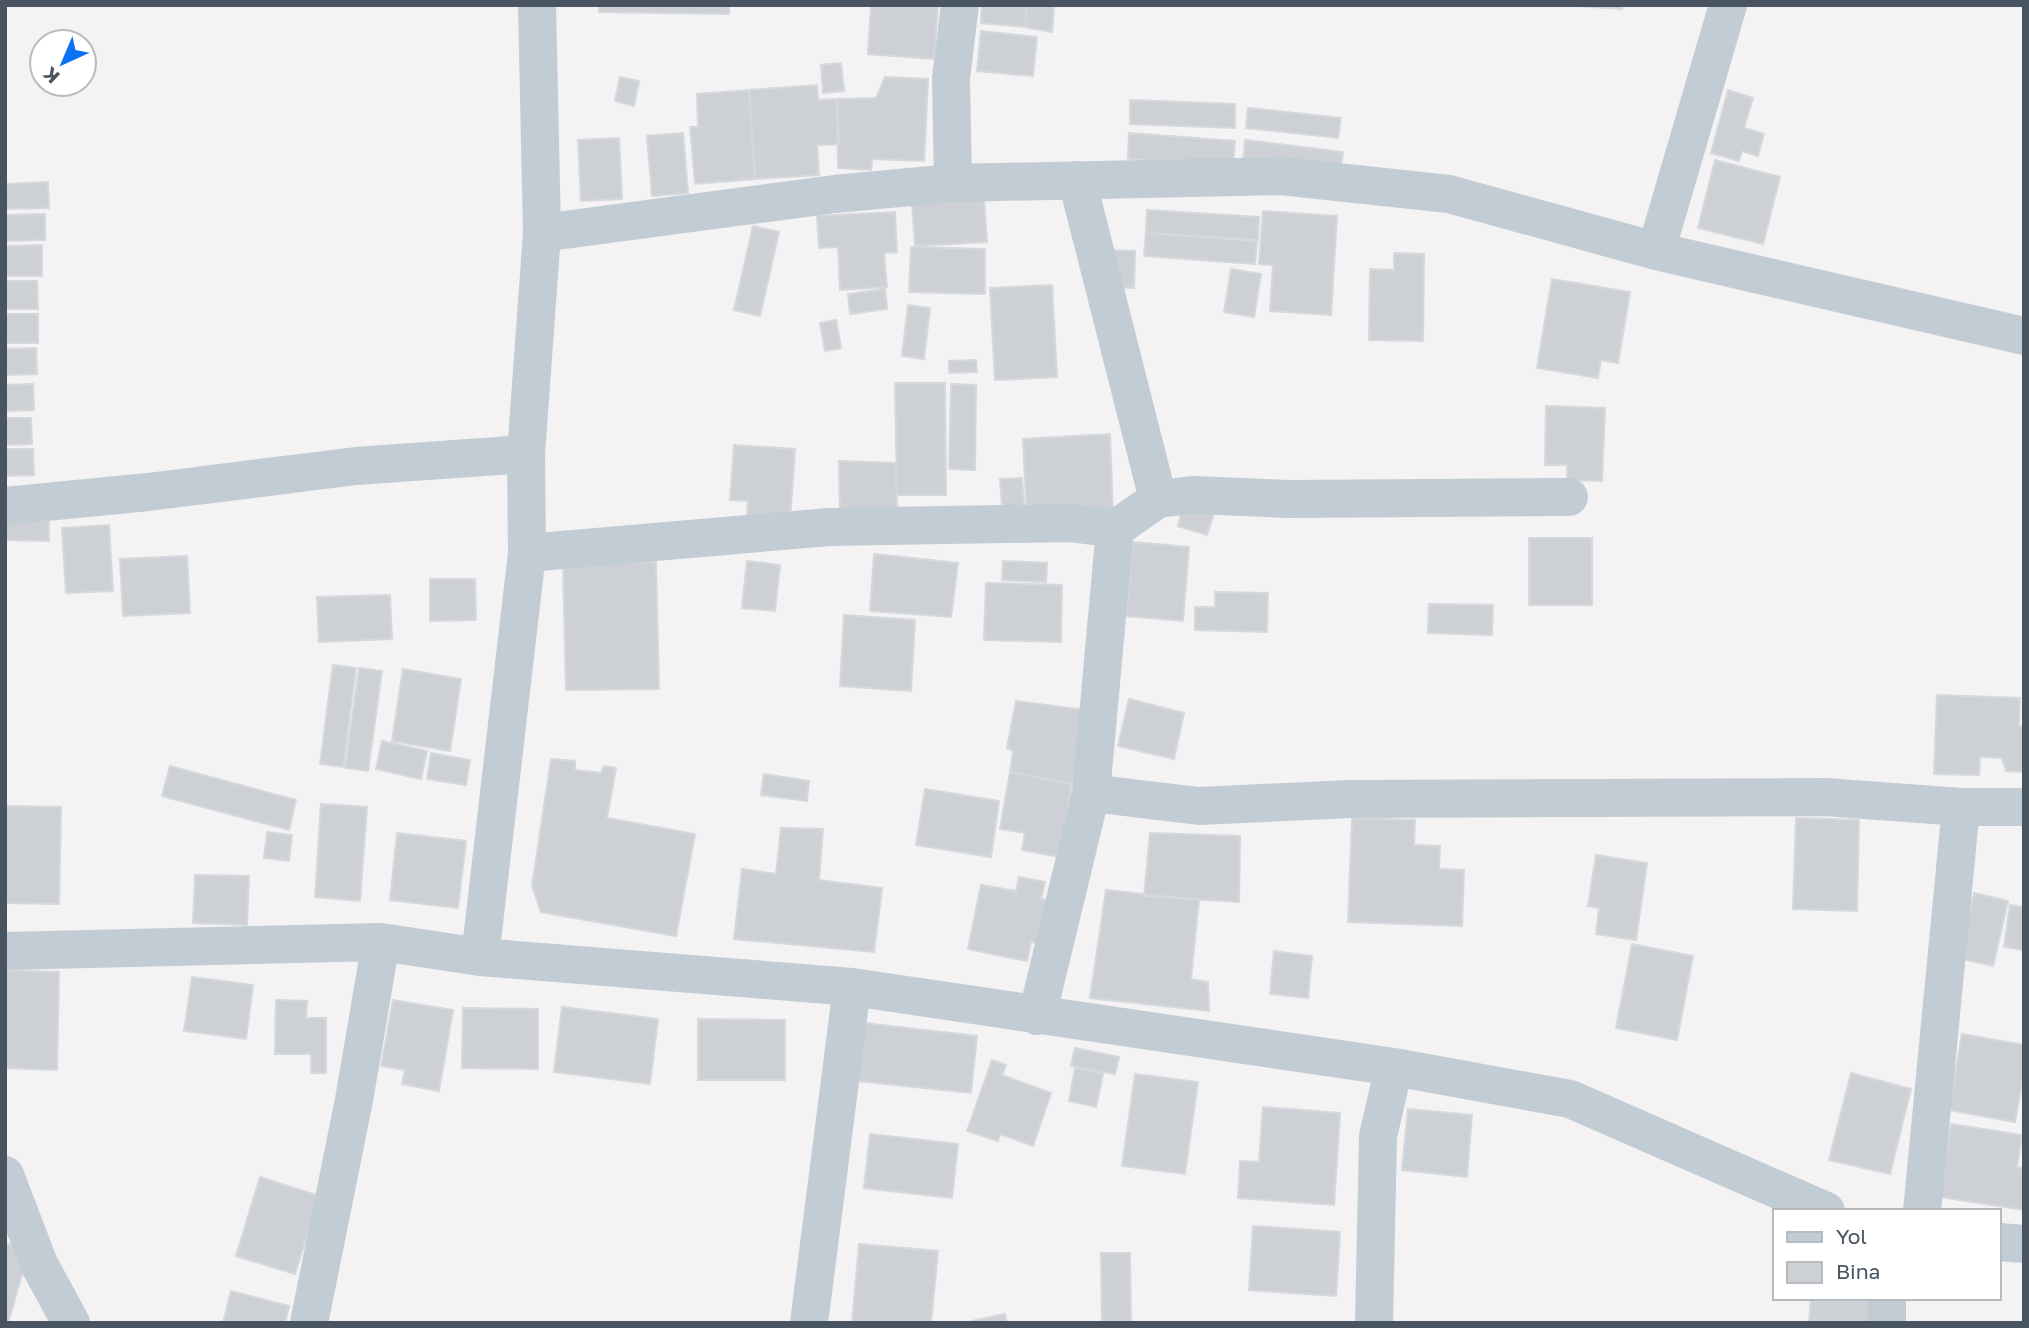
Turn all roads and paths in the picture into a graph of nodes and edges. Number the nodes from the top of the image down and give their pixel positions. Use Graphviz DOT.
graph roads {
  1 [pos="537,5"];
  2 [pos="960,5"];
  3 [pos="1728,5"];
  4 [pos="1077,180"];
  5 [pos="953,183"];
  6 [pos="542,233"];
  7 [pos="1656,251"];
  8 [pos="2024,336"];
  9 [pos="526,454"];
  10 [pos="1569,497"];
  11 [pos="1158,499"];
  12 [pos="5,506"];
  13 [pos="1115,529"];
  14 [pos="527,553"];
  15 [pos="1091,793"];
  16 [pos="1961,807"];
  17 [pos="2024,807"];
  18 [pos="381,942"];
  19 [pos="5,951"];
  20 [pos="480,957"];
  21 [pos="852,987"];
  22 [pos="1037,1016"];
  23 [pos="1394,1067"];
  24 [pos="5,1175"];
  25 [pos="1821,1209"];
  26 [pos="1922,1209"];
  27 [pos="2001,1242"];
  28 [pos="2024,1244"];
  29 [pos="1887,1300"];
  30 [pos="71,1323"];
  31 [pos="309,1323"];
  32 [pos="809,1323"];
  33 [pos="1374,1323"];
  34 [pos="1887,1323"];
  1 -- 6 [label="street"];
  2 -- 5 [label="street"];
  3 -- 7 [label="street"];
  4 -- 5 [label="street"];
  4 -- 7 [label="street"];
  4 -- 11 [label="street"];
  5 -- 6 [label="street"];
  6 -- 9 [label="street"];
  7 -- 8 [label="street"];
  9 -- 12 [label="street"];
  9 -- 14 [label="street"];
  10 -- 11 [label="street"];
  11 -- 13 [label="street"];
  13 -- 14 [label="street"];
  13 -- 15 [label="street"];
  14 -- 20 [label="street"];
  15 -- 16 [label="street"];
  15 -- 22 [label="street"];
  16 -- 17 [label="street"];
  16 -- 26 [label="street"];
  18 -- 19 [label="street"];
  18 -- 20 [label="street"];
  18 -- 31 [label="street"];
  20 -- 21 [label="street"];
  21 -- 22 [label="street"];
  21 -- 32 [label="street"];
  22 -- 23 [label="street"];
  23 -- 25 [label="street"];
  23 -- 33 [label="street"];
  24 -- 30 [label="street"];
  27 -- 28 [label="street"];
  29 -- 34 [label="street"];
}
